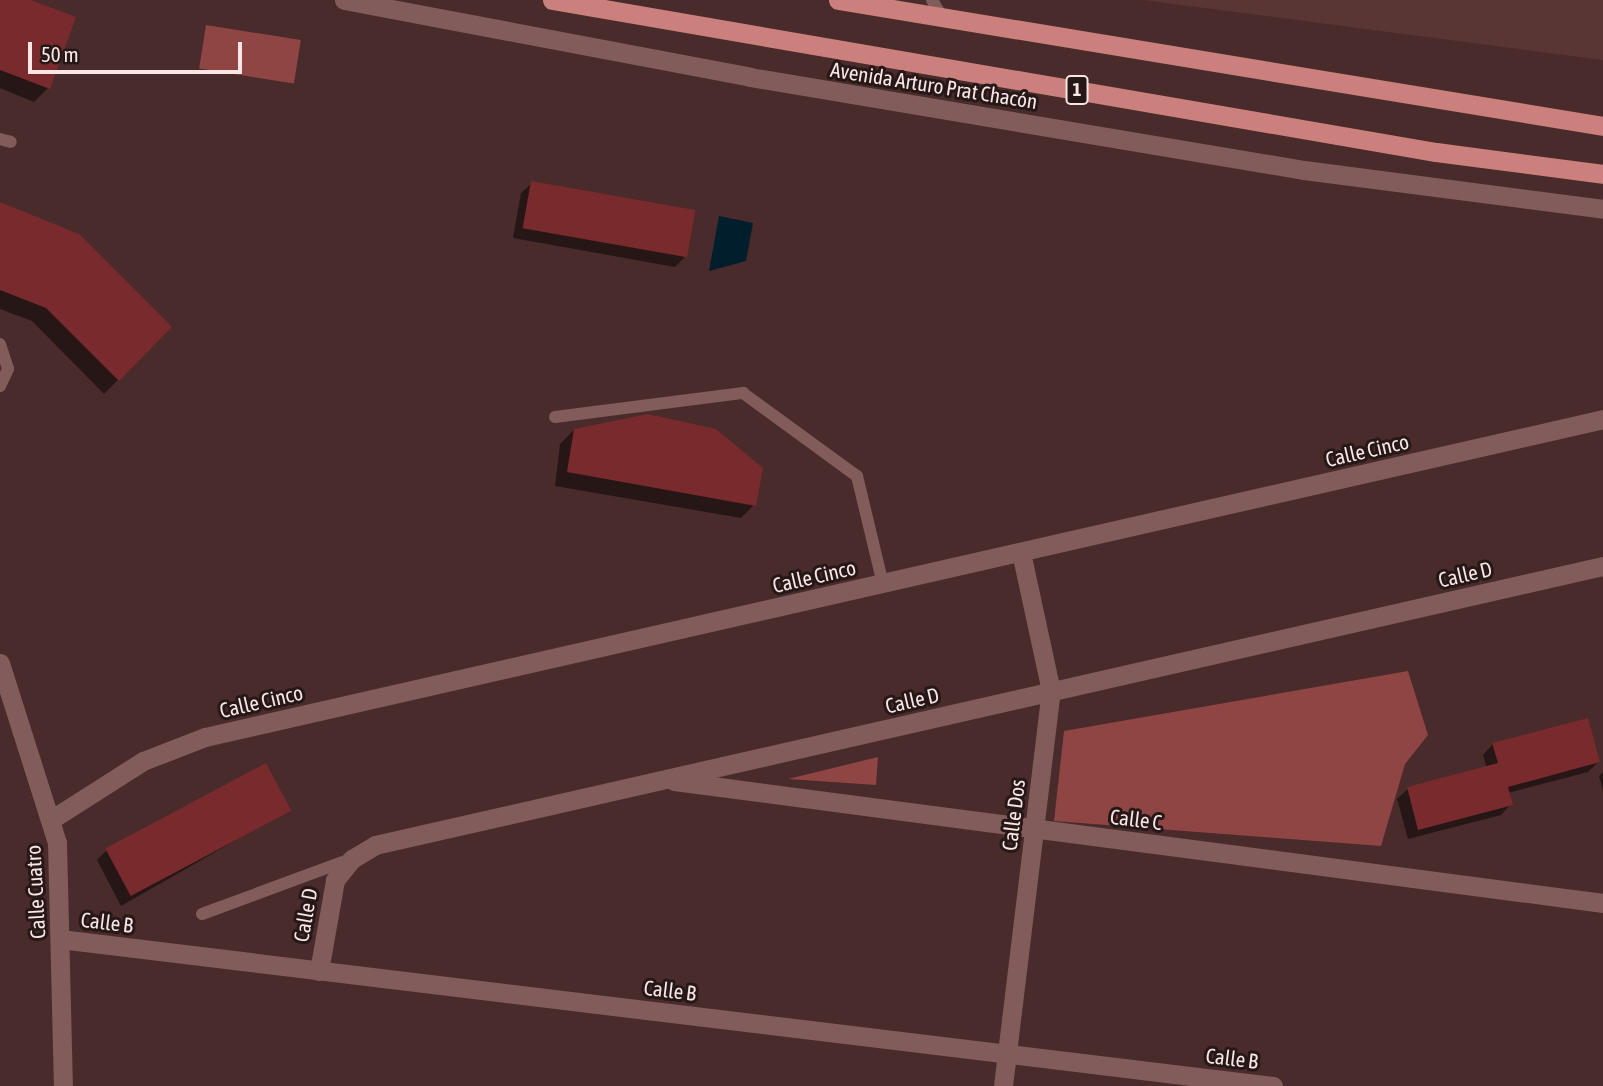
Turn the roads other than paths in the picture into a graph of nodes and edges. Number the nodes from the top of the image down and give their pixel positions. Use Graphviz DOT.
graph roads {
  1 [pos="344,0"];
  2 [pos="552,0"];
  3 [pos="838,0"];
  4 [pos="932,0"];
  5 [pos="944,18"];
  6 [pos="1603,126"];
  7 [pos="1603,174"];
  8 [pos="1603,209"];
  9 [pos="0,344"];
  10 [pos="0,387"];
  11 [pos="555,417"];
  12 [pos="1603,419"];
  13 [pos="1021,552"];
  14 [pos="1603,566"];
  15 [pos="883,584"];
  16 [pos="0,663"];
  17 [pos="1051,691"];
  18 [pos="663,780"];
  19 [pos="52,819"];
  20 [pos="1035,829"];
  21 [pos="352,859"];
  22 [pos="1603,903"];
  23 [pos="202,914"];
  24 [pos="60,939"];
  25 [pos="318,971"];
  26 [pos="1007,1054"];
  27 [pos="63,1086"];
  28 [pos="1003,1086"];
  29 [pos="1273,1086"];
  1 -- 8 [label="street, Avenida Arturo Prat Chacón"];
  2 -- 7 [label="main road, Avenida Arturo Prat Chacón / 1"];
  3 -- 5 [label="main road, 1"];
  4 -- 5 [label="lane"];
  5 -- 6 [label="main road, 1"];
  9 -- 10 [label="lane"];
  11 -- 15 [label="lane"];
  12 -- 13 [label="street, Calle Cinco"];
  13 -- 15 [label="street, Calle Cinco"];
  13 -- 17 [label="street, Calle Dos"];
  14 -- 17 [label="street, Calle D"];
  15 -- 19 [label="street, Calle Cinco"];
  16 -- 19 [label="street, Calle Cuatro"];
  17 -- 18 [label="street, Calle D"];
  17 -- 20 [label="street, Calle Dos"];
  18 -- 20 [label="street, Calle C"];
  18 -- 21 [label="street, Calle D"];
  19 -- 24 [label="street, Calle Cuatro"];
  20 -- 22 [label="street, Calle C"];
  20 -- 26 [label="street, Calle Dos"];
  21 -- 23 [label="lane"];
  21 -- 25 [label="street, Calle D"];
  24 -- 25 [label="street, Calle B"];
  24 -- 27 [label="street, Calle Cuatro"];
  25 -- 26 [label="street, Calle B"];
  26 -- 28 [label="street, Calle Dos"];
  26 -- 29 [label="street, Calle B"];
}
